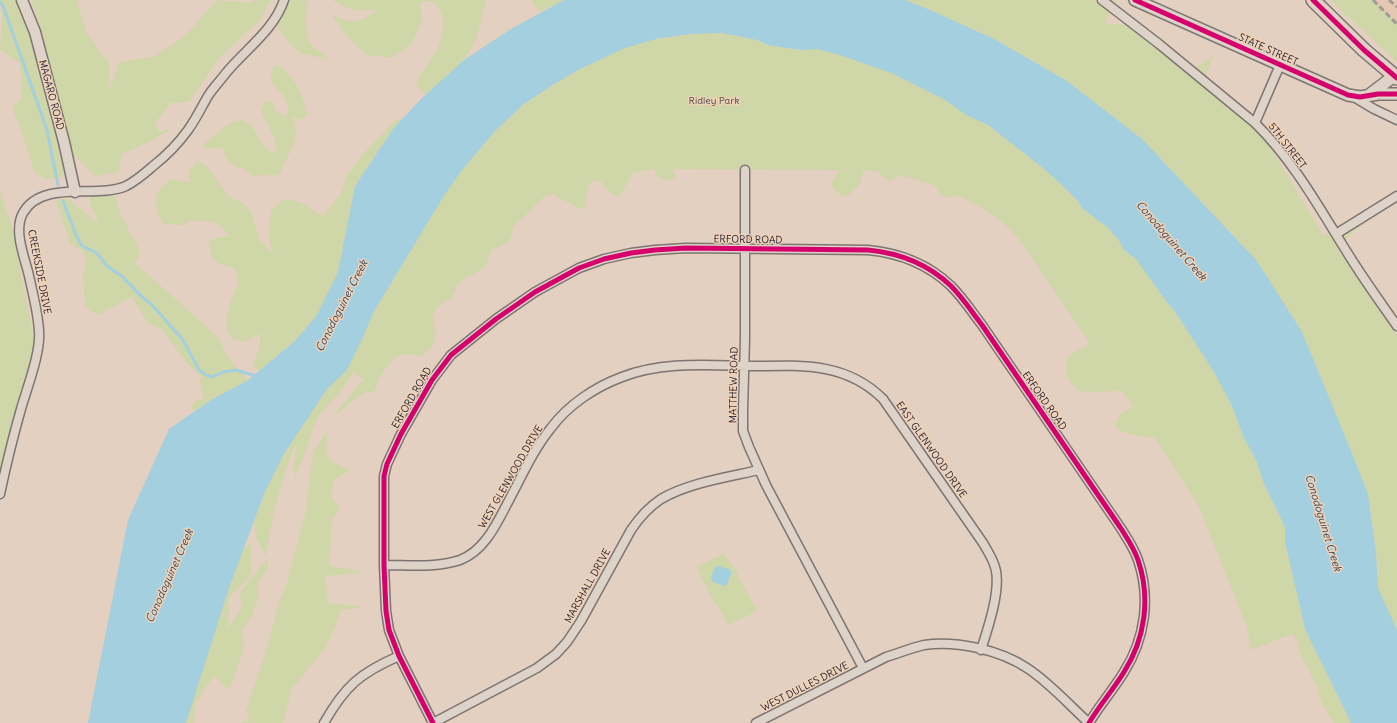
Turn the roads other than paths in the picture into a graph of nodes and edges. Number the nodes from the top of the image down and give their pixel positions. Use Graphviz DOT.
graph roads {
  1 [pos="22,0"];
  2 [pos="284,0"];
  3 [pos="1102,0"];
  4 [pos="1135,0"];
  5 [pos="1313,0"];
  6 [pos="1280,65"];
  7 [pos="1395,77"];
  8 [pos="1397,94"];
  9 [pos="1367,96"];
  10 [pos="1354,97"];
  11 [pos="1397,120"];
  12 [pos="1254,123"];
  13 [pos="745,170"];
  14 [pos="75,192"];
  15 [pos="1397,196"];
  16 [pos="1336,234"];
  17 [pos="744,249"];
  18 [pos="1397,326"];
  19 [pos="743,366"];
  20 [pos="759,470"];
  21 [pos="0,494"];
  22 [pos="384,565"];
  23 [pos="982,650"];
  24 [pos="399,656"];
  25 [pos="862,668"];
  26 [pos="324,723"];
  27 [pos="433,723"];
  28 [pos="756,723"];
  29 [pos="1089,723"];
  1 -- 14 [label="street, MAGARO ROAD"];
  2 -- 14 [label="street, CREEKSIDE DRIVE"];
  3 -- 12 [label="street, 5TH STREET"];
  4 -- 6 [label="main road, STATE STREET"];
  5 -- 7 [label="main road"];
  6 -- 10 [label="main road, STATE STREET"];
  6 -- 12 [label="street"];
  7 -- 9 [label="main road"];
  8 -- 9 [label="main road, STATE STREET"];
  9 -- 10 [label="main road, STATE STREET"];
  10 -- 11 [label="street, STATE STREET"];
  12 -- 16 [label="street, 5TH STREET"];
  13 -- 17 [label="street, MATTHEW ROAD"];
  14 -- 21 [label="street, CREEKSIDE DRIVE"];
  15 -- 16 [label="street"];
  16 -- 18 [label="street, 5TH STREET"];
  17 -- 19 [label="street, MATTHEW ROAD"];
  17 -- 22 [label="street, ERFORD ROAD"];
  17 -- 29 [label="street, ERFORD ROAD"];
  19 -- 20 [label="street, MATTHEW ROAD"];
  19 -- 22 [label="street, WEST GLENWOOD DRIVE"];
  19 -- 23 [label="street, EAST GLENWOOD DRIVE"];
  20 -- 25 [label="street, MATTHEW ROAD"];
  20 -- 27 [label="street, MARSHALL DRIVE"];
  22 -- 24 [label="street, ERFORD ROAD"];
  23 -- 25 [label="street, WEST DULLES DRIVE"];
  23 -- 29 [label="street, WEST DULLES DRIVE"];
  24 -- 26 [label="street"];
  24 -- 27 [label="street, ERFORD ROAD"];
  25 -- 28 [label="street, WEST DULLES DRIVE"];
}
